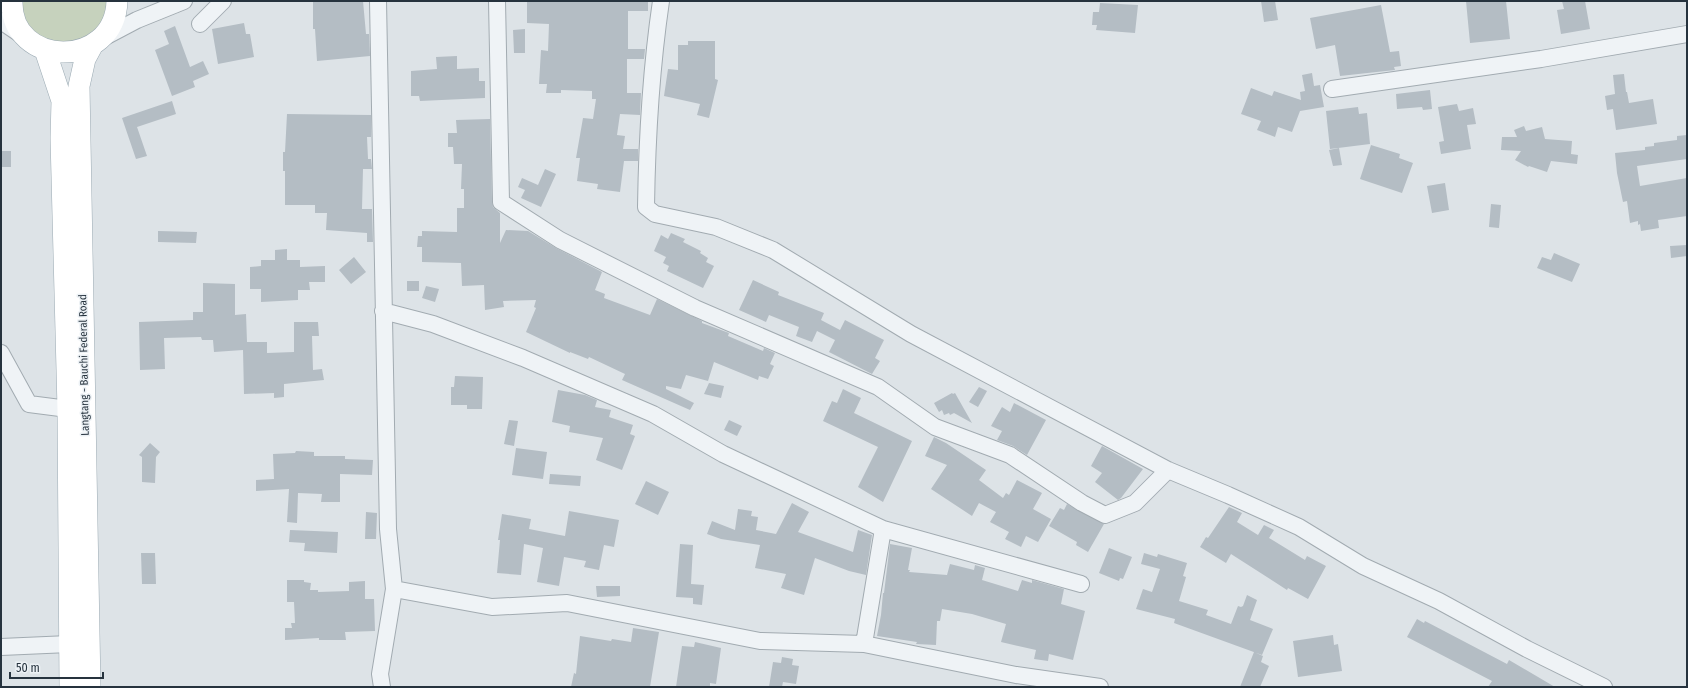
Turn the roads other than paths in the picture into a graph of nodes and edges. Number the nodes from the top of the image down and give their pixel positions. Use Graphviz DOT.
graph roads {
  1 [pos="12,1"];
  2 [pos="117,1"];
  3 [pos="184,1"];
  4 [pos="223,1"];
  5 [pos="378,1"];
  6 [pos="497,1"];
  7 [pos="660,1"];
  8 [pos="1,21"];
  9 [pos="200,24"];
  10 [pos="1687,34"];
  11 [pos="26,37"];
  12 [pos="96,43"];
  13 [pos="45,50"];
  14 [pos="1332,89"];
  15 [pos="383,311"];
  16 [pos="1,353"];
  17 [pos="68,409"];
  18 [pos="1168,470"];
  19 [pos="883,529"];
  20 [pos="1081,584"];
  21 [pos="394,589"];
  22 [pos="69,644"];
  23 [pos="864,644"];
  24 [pos="1,647"];
  25 [pos="70,687"];
  26 [pos="90,687"];
  27 [pos="382,687"];
  28 [pos="1100,687"];
  29 [pos="1604,687"];
  1 -- 11 [label="main road"];
  2 -- 12 [label="main road, Langtang - Bauchi Federal Road"];
  3 -- 12 [label="street"];
  4 -- 9 [label="street"];
  5 -- 15 [label="street"];
  6 -- 18 [label="street"];
  7 -- 18 [label="street"];
  8 -- 11 [label="street"];
  10 -- 14 [label="street"];
  11 -- 13 [label="main road"];
  12 -- 13 [label="main road"];
  12 -- 26 [label="main road, Langtang - Bauchi Federal Road"];
  13 -- 17 [label="main road, Langtang - Bauchi Federal Road"];
  15 -- 19 [label="street"];
  15 -- 21 [label="street"];
  16 -- 17 [label="street"];
  17 -- 22 [label="main road, Langtang - Bauchi Federal Road"];
  18 -- 29 [label="street"];
  19 -- 20 [label="street"];
  19 -- 23 [label="street"];
  21 -- 23 [label="street"];
  21 -- 27 [label="street"];
  22 -- 24 [label="street"];
  22 -- 25 [label="main road, Langtang - Bauchi Federal Road"];
  23 -- 28 [label="street"];
}
